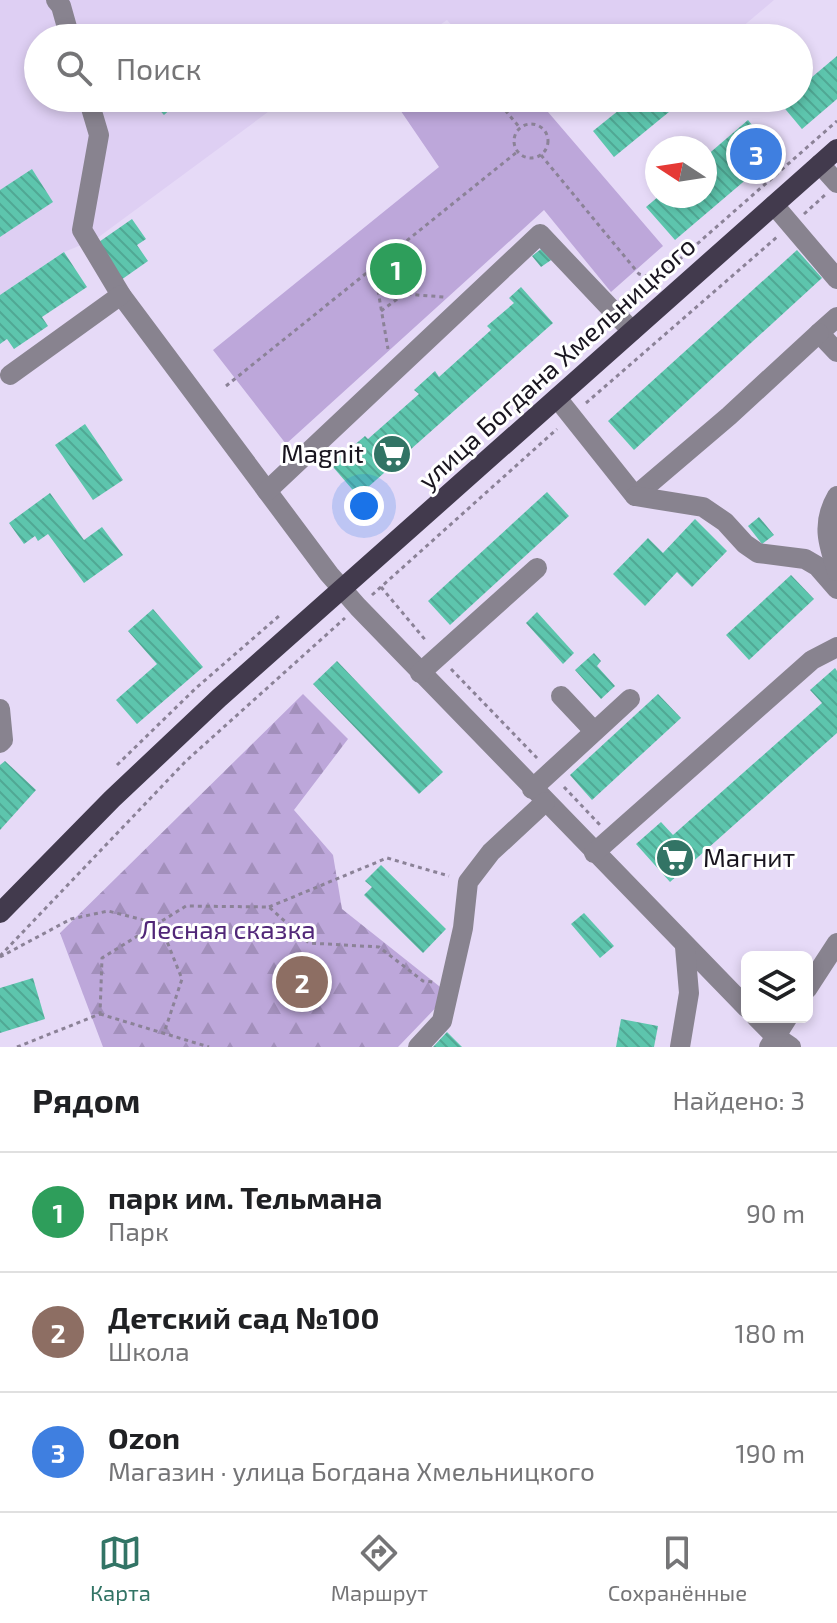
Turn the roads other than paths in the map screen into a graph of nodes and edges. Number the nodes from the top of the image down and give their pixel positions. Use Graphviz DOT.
graph roads {
  1 [pos="56,0"];
  2 [pos="66,24"];
  3 [pos="92,112"];
  4 [pos="837,149"];
  5 [pos="820,164"];
  6 [pos="831,189"];
  7 [pos="774,205"];
  8 [pos="837,279"];
  9 [pos="121,295"];
  10 [pos="837,317"];
  11 [pos="632,331"];
  12 [pos="819,333"];
  13 [pos="837,352"];
  14 [pos="10,375"];
  15 [pos="557,398"];
  16 [pos="267,491"];
  17 [pos="635,496"];
  18 [pos="837,496"];
  19 [pos="537,568"];
  20 [pos="837,571"];
  21 [pos="342,589"];
  22 [pos="837,589"];
  23 [pos="837,647"];
  24 [pos="420,673"];
  25 [pos="561,696"];
  26 [pos="630,699"];
  27 [pos="0,709"];
  28 [pos="594,731"];
  29 [pos="0,743"];
  30 [pos="538,795"];
  31 [pos="594,853"];
  32 [pos="0,913"];
  33 [pos="685,947"];
  34 [pos="833,957"];
  35 [pos="813,982"];
  36 [pos="741,1002"];
  37 [pos="761,1023"];
  38 [pos="786,1023"];
  39 [pos="778,1043"];
  40 [pos="418,1047"];
  41 [pos="680,1047"];
  1 -- 2 [label="street"];
  3 -- 9 [label="street"];
  4 -- 5 [label="main road, улица Богдана Хмельницкого"];
  5 -- 6 [label="street"];
  5 -- 7 [label="main road, улица Богдана Хмельницкого"];
  7 -- 8 [label="street"];
  7 -- 11 [label="main road, улица Богдана Хмельницкого"];
  9 -- 14 [label="street"];
  9 -- 16 [label="street"];
  10 -- 12 [label="street"];
  11 -- 15 [label="main road, улица Богдана Хмельницкого"];
  11 -- 16 [label="street"];
  12 -- 13 [label="street"];
  12 -- 17 [label="street"];
  15 -- 17 [label="street"];
  15 -- 21 [label="main road, улица Богдана Хмельницкого"];
  16 -- 21 [label="street"];
  17 -- 22 [label="street"];
  18 -- 20 [label="street"];
  19 -- 24 [label="street"];
  21 -- 24 [label="street"];
  21 -- 32 [label="main road, улица Богдана Хмельницкого"];
  23 -- 31 [label="street"];
  24 -- 30 [label="street"];
  25 -- 28 [label="street"];
  26 -- 28 [label="street"];
  27 -- 29 [label="street"];
  28 -- 30 [label="street"];
  30 -- 31 [label="street"];
  30 -- 40 [label="street"];
  31 -- 33 [label="street"];
  33 -- 36 [label="street"];
  33 -- 41 [label="street"];
  34 -- 35 [label="street"];
  37 -- 39 [label="street"];
  38 -- 39 [label="street"];
}
